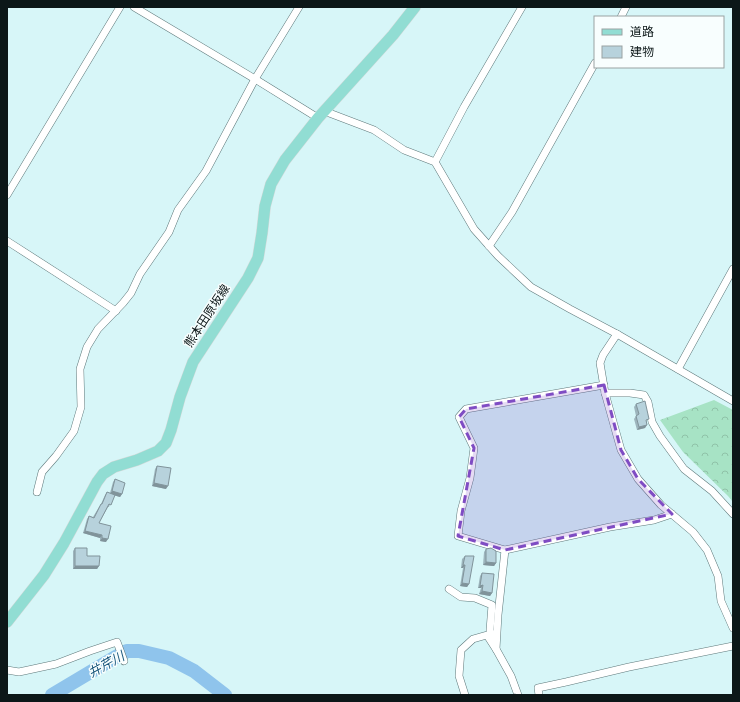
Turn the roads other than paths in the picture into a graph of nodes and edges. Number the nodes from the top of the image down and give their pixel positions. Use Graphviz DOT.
graph roads {
  1 [pos="120,7"];
  2 [pos="134,7"];
  3 [pos="299,7"];
  4 [pos="415,7"];
  5 [pos="522,7"];
  6 [pos="626,7"];
  7 [pos="621,16"];
  8 [pos="594,65"];
  9 [pos="255,79"];
  10 [pos="321,115"];
  11 [pos="435,162"];
  12 [pos="7,194"];
  13 [pos="7,241"];
  14 [pos="489,246"];
  15 [pos="733,269"];
  16 [pos="116,311"];
  17 [pos="617,334"];
  18 [pos="678,369"];
  19 [pos="604,385"];
  20 [pos="605,393"];
  21 [pos="733,401"];
  22 [pos="37,492"];
  23 [pos="672,514"];
  24 [pos="733,514"];
  25 [pos="505,550"];
  26 [pos="449,589"];
  27 [pos="7,622"];
  28 [pos="733,628"];
  29 [pos="733,646"];
  30 [pos="496,649"];
  31 [pos="124,661"];
  32 [pos="7,670"];
  33 [pos="465,695"];
  34 [pos="518,695"];
  35 [pos="539,695"];
  1 -- 12 [label="street"];
  2 -- 9 [label="street"];
  3 -- 9 [label="street"];
  4 -- 10 [label="main road, 熊本田原坂線"];
  5 -- 11 [label="street"];
  6 -- 7 [label="street"];
  8 -- 14 [label="street"];
  9 -- 10 [label="street"];
  9 -- 16 [label="street"];
  10 -- 11 [label="street"];
  10 -- 27 [label="main road, 熊本田原坂線"];
  11 -- 14 [label="street"];
  13 -- 16 [label="street"];
  14 -- 17 [label="street"];
  15 -- 18 [label="street"];
  16 -- 22 [label="street"];
  17 -- 18 [label="street"];
  17 -- 19 [label="street"];
  18 -- 21 [label="street"];
  19 -- 20 [label="street"];
  19 -- 25 [label="street"];
  20 -- 23 [label="street"];
  20 -- 24 [label="street"];
  23 -- 25 [label="street"];
  23 -- 28 [label="street"];
  25 -- 30 [label="street"];
  26 -- 30 [label="street"];
  29 -- 35 [label="street"];
  30 -- 33 [label="street"];
  30 -- 34 [label="street"];
  31 -- 32 [label="street"];
}
